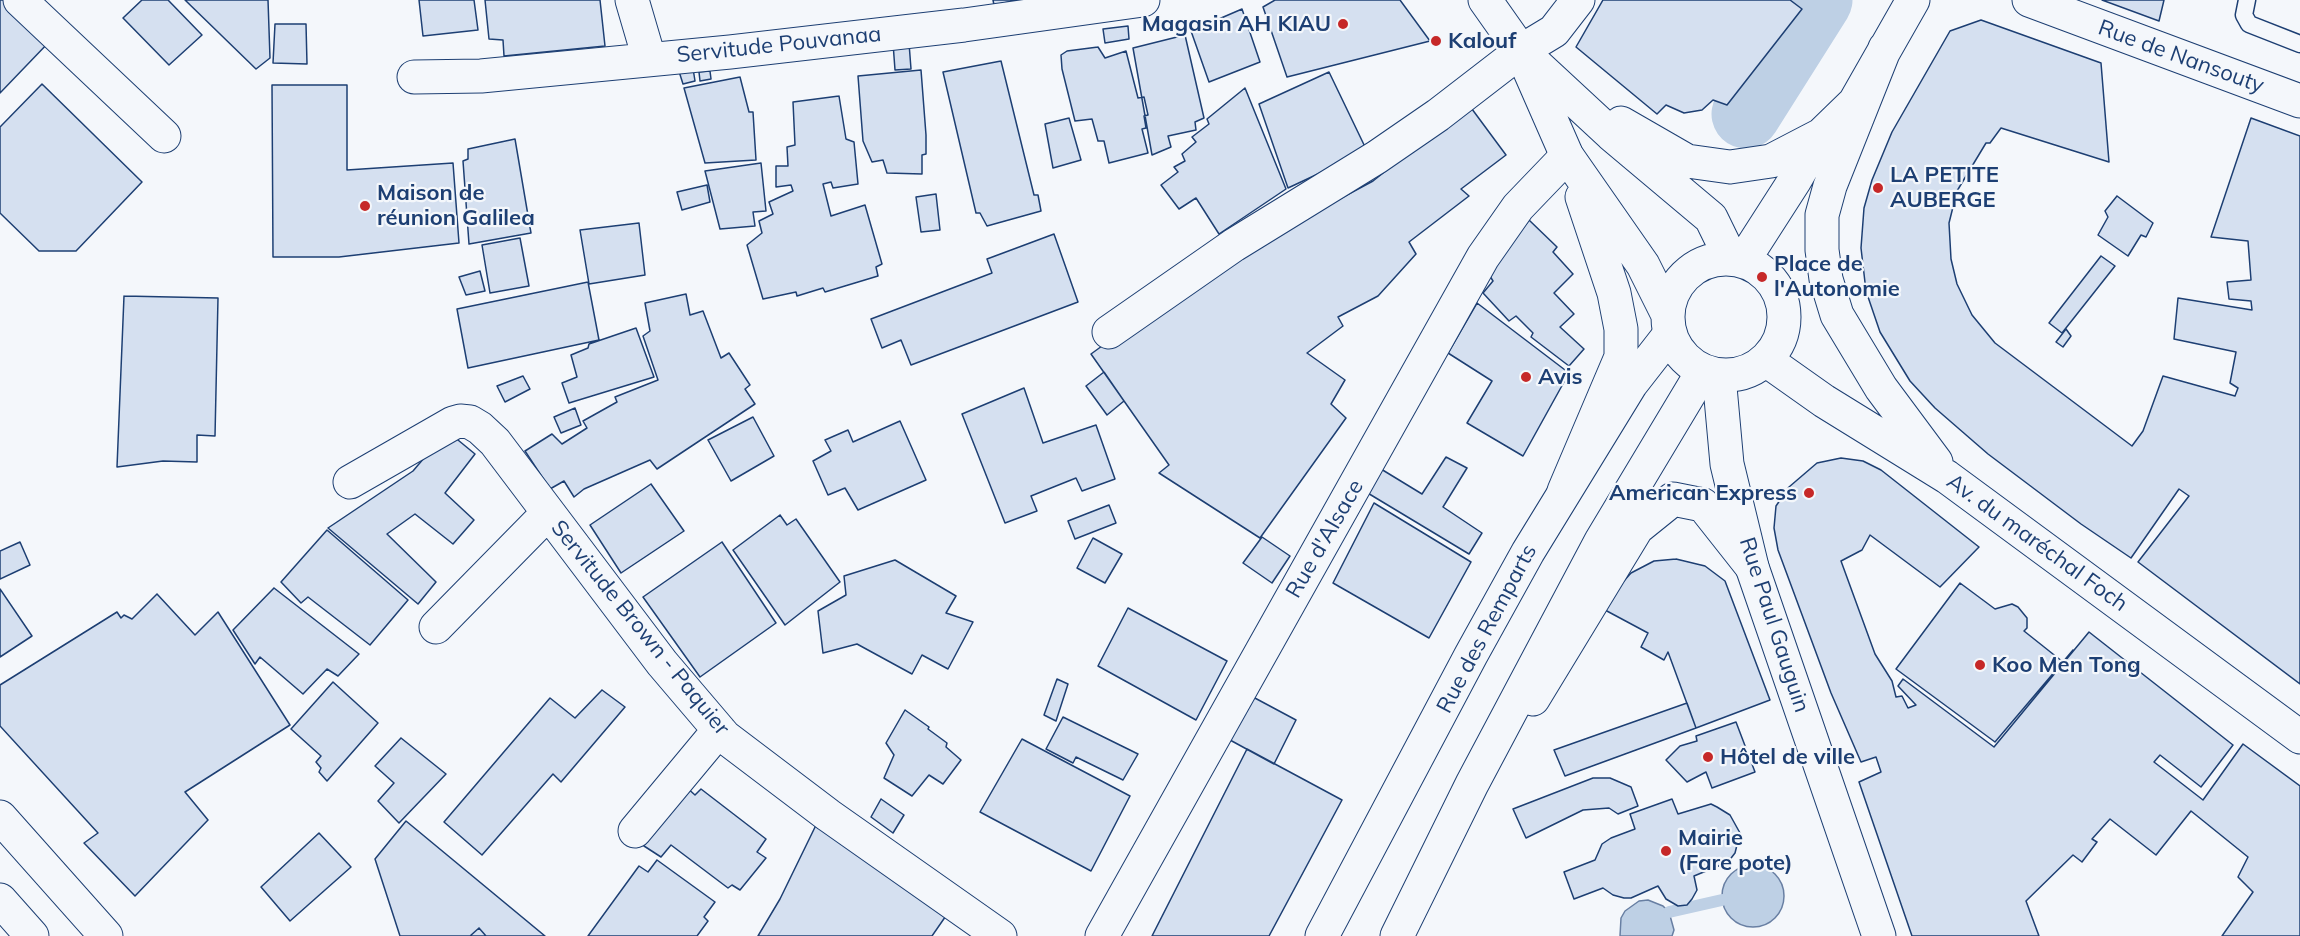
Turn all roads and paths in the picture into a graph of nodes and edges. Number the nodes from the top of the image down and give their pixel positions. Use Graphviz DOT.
graph roads {
  1 [pos="20,0"];
  2 [pos="632,0"];
  3 [pos="1143,0"];
  4 [pos="1485,0"];
  5 [pos="1578,0"];
  6 [pos="1912,0"];
  7 [pos="2029,0"];
  8 [pos="2247,0"];
  9 [pos="2300,44"];
  10 [pos="1885,48"];
  11 [pos="1521,51"];
  12 [pos="649,58"];
  13 [pos="414,77"];
  14 [pos="1566,92"];
  15 [pos="2300,101"];
  16 [pos="1821,135"];
  17 [pos="164,136"];
  18 [pos="1567,156"];
  19 [pos="1737,260"];
  20 [pos="1669,325"];
  21 [pos="1109,332"];
  22 [pos="1766,360"];
  23 [pos="1711,374"];
  24 [pos="1947,477"];
  25 [pos="350,482"];
  26 [pos="1564,491"];
  27 [pos="548,513"];
  28 [pos="1752,567"];
  29 [pos="436,627"];
  30 [pos="719,730"];
  31 [pos="2300,737"];
  32 [pos="0,818"];
  33 [pos="635,831"];
  34 [pos="1435,860"];
  35 [pos="0,900"];
  36 [pos="32,936"];
  37 [pos="106,936"];
  38 [pos="999,936"];
  39 [pos="1102,936"];
  40 [pos="1322,936"];
  41 [pos="1397,936"];
  42 [pos="1879,936"];
  1 -- 17 [label="street"];
  2 -- 12 [label="street"];
  3 -- 12 [label="street, Servitude Pouvanaa"];
  4 -- 11 [label="street"];
  5 -- 11 [label="street"];
  6 -- 10 [label="street"];
  7 -- 15 [label="street, Rue de Nansouty"];
  8 -- 9 [label="lane"];
  10 -- 16 [label="street"];
  10 -- 24 [label="street"];
  11 -- 14 [label="street"];
  11 -- 18 [label="street"];
  11 -- 21 [label="street"];
  12 -- 13 [label="street, Servitude Pouvanaa"];
  14 -- 16 [label="street"];
  14 -- 19 [label="street"];
  16 -- 19 [label="street"];
  18 -- 20 [label="street"];
  18 -- 26 [label="street"];
  18 -- 39 [label="street, Rue d'Alsace"];
  19 -- 20 [label="street"];
  19 -- 22 [label="street"];
  20 -- 23 [label="street"];
  20 -- 26 [label="street, Rue des Remparts"];
  22 -- 23 [label="street"];
  22 -- 24 [label="street, Av. du maréchal Foch"];
  23 -- 28 [label="street, Rue Paul Gauguin"];
  23 -- 34 [label="street"];
  24 -- 31 [label="street, Av. du maréchal Foch"];
  25 -- 27 [label="street, Servitude Brown - Paquier"];
  26 -- 40 [label="street, Rue des Remparts"];
  27 -- 29 [label="street"];
  27 -- 30 [label="street, Servitude Brown - Paquier"];
  28 -- 34 [label="street"];
  28 -- 42 [label="street, Rue Paul Gauguin"];
  30 -- 33 [label="street"];
  30 -- 38 [label="street, Servitude Brown - Paquier"];
  32 -- 37 [label="street"];
  34 -- 41 [label="street"];
  35 -- 36 [label="street"];
}
